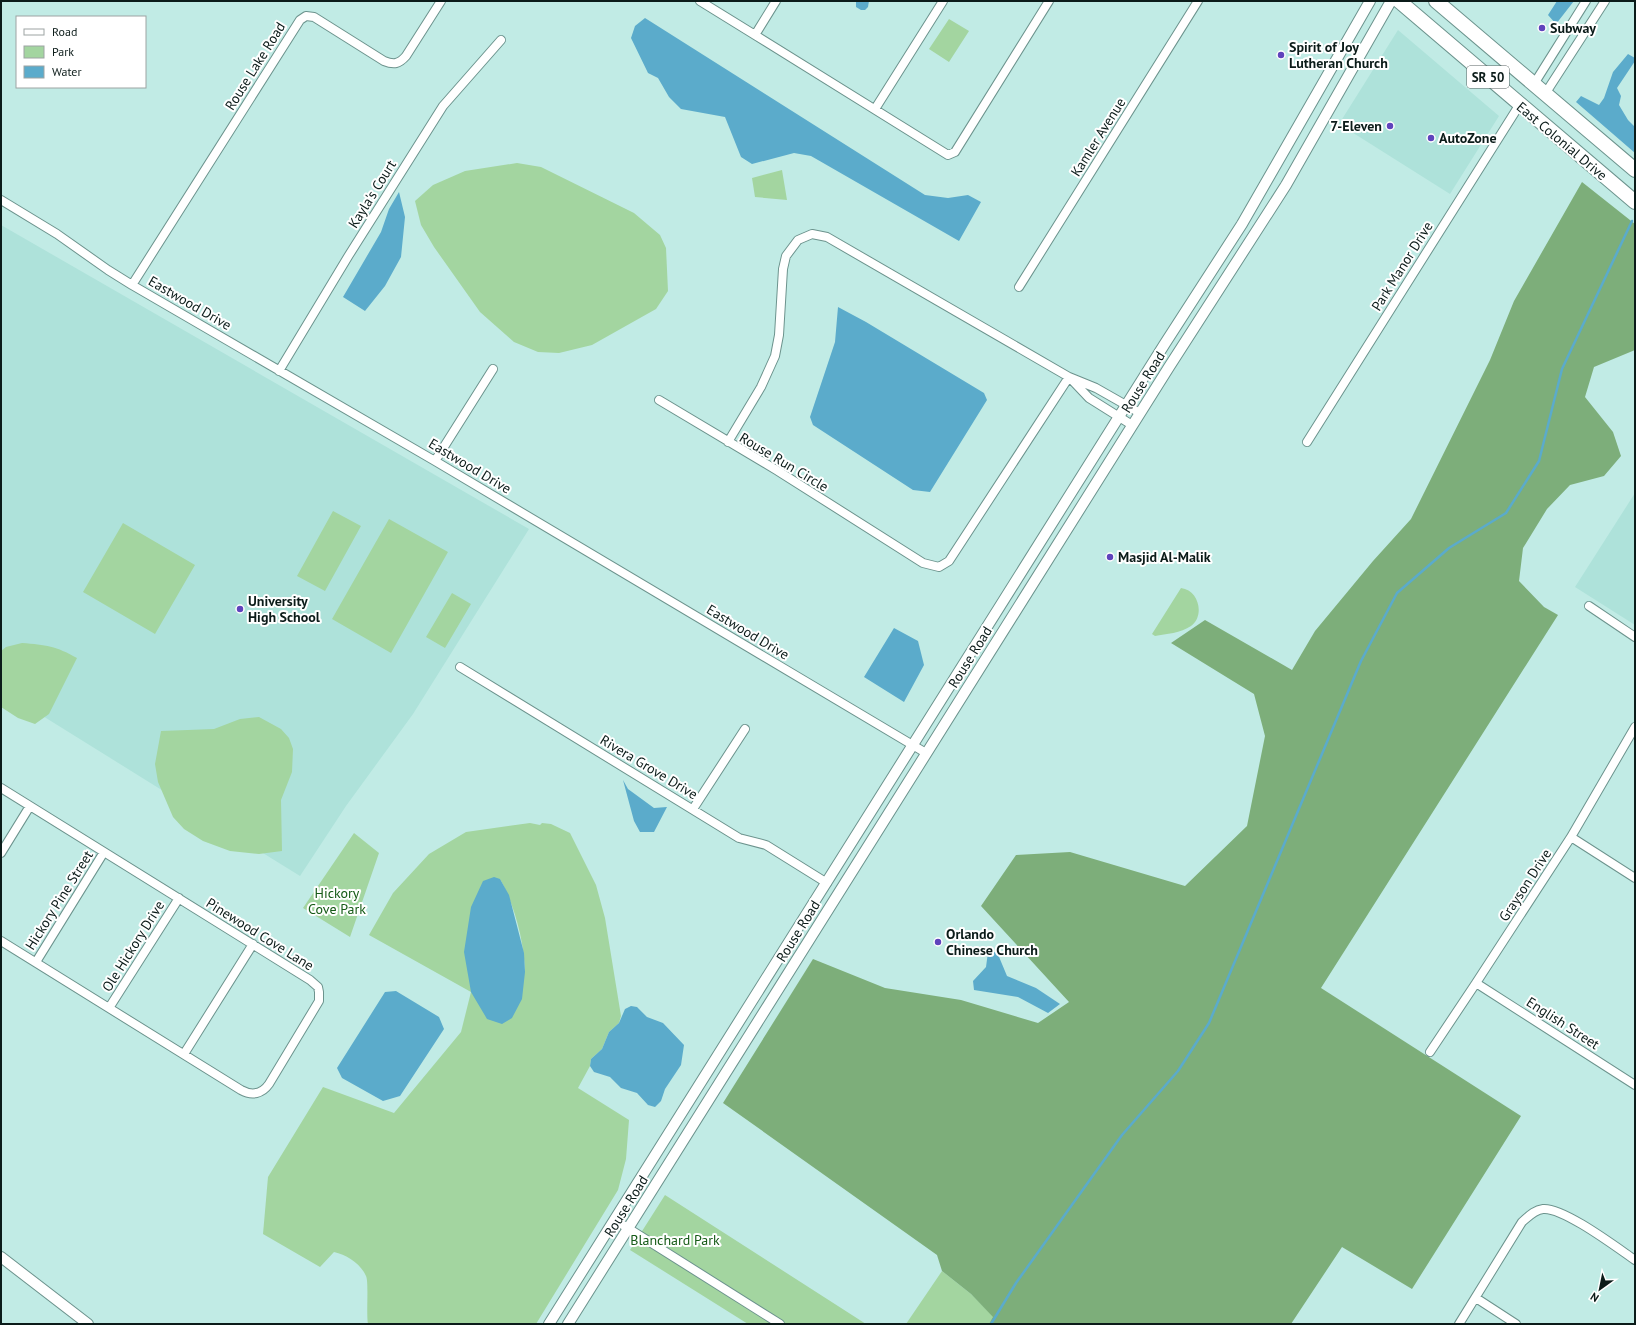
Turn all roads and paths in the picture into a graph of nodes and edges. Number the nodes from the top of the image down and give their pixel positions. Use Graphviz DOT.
graph roads {
  1 [pos="441,1"];
  2 [pos="700,1"];
  3 [pos="776,1"];
  4 [pos="943,1"];
  5 [pos="1049,1"];
  6 [pos="1198,1"];
  7 [pos="1370,1"];
  8 [pos="1391,1"];
  9 [pos="1398,1"];
  10 [pos="1436,1"];
  11 [pos="1586,1"];
  12 [pos="1605,1"];
  13 [pos="755,35"];
  14 [pos="501,40"];
  15 [pos="1534,84"];
  16 [pos="1545,94"];
  17 [pos="1520,104"];
  18 [pos="875,109"];
  19 [pos="1635,170"];
  20 [pos="1,200"];
  21 [pos="1635,202"];
  22 [pos="132,285"];
  23 [pos="1019,287"];
  24 [pos="493,369"];
  25 [pos="280,371"];
  26 [pos="1069,377"];
  27 [pos="1096,388"];
  28 [pos="1089,398"];
  29 [pos="659,400"];
  30 [pos="1126,406"];
  31 [pos="1140,413"];
  32 [pos="1119,417"];
  33 [pos="1132,425"];
  34 [pos="728,442"];
  35 [pos="1307,442"];
  36 [pos="435,461"];
  37 [pos="1589,606"];
  38 [pos="1635,637"];
  39 [pos="460,667"];
  40 [pos="1635,727"];
  41 [pos="745,729"];
  42 [pos="913,745"];
  43 [pos="926,754"];
  44 [pos="1,788"];
  45 [pos="30,806"];
  46 [pos="693,809"];
  47 [pos="1571,837"];
  48 [pos="104,852"];
  49 [pos="1,853"];
  50 [pos="1635,878"];
  51 [pos="827,883"];
  52 [pos="179,898"];
  53 [pos="1,941"];
  54 [pos="253,944"];
  55 [pos="36,962"];
  56 [pos="1476,983"];
  57 [pos="109,1008"];
  58 [pos="1430,1052"];
  59 [pos="184,1054"];
  60 [pos="1635,1085"];
  61 [pos="615,1220"];
  62 [pos="628,1228"];
  63 [pos="1,1257"];
  64 [pos="1635,1260"];
  65 [pos="1476,1298"];
  66 [pos="88,1324"];
  67 [pos="549,1324"];
  68 [pos="568,1324"];
  69 [pos="780,1324"];
  70 [pos="1459,1324"];
  71 [pos="1516,1324"];
  1 -- 22 [label="street, Rouse Lake Road"];
  2 -- 13 [label="street"];
  3 -- 13 [label="street"];
  4 -- 18 [label="street"];
  5 -- 18 [label="street"];
  6 -- 23 [label="street, Kamler Avenue"];
  7 -- 30 [label="street, Rouse Road"];
  8 -- 31 [label="street, Rouse Road"];
  9 -- 17 [label="highway, East Colonial Drive / SR 50"];
  10 -- 15 [label="highway, East Colonial Drive / SR 50"];
  11 -- 15 [label="street"];
  12 -- 16 [label="street"];
  13 -- 18 [label="street"];
  14 -- 25 [label="street, Kayla's Court"];
  15 -- 16 [label="highway, East Colonial Drive / SR 50"];
  16 -- 19 [label="highway, East Colonial Drive / SR 50"];
  17 -- 21 [label="highway, East Colonial Drive / SR 50"];
  17 -- 35 [label="street, Park Manor Drive"];
  20 -- 22 [label="street, Eastwood Drive"];
  22 -- 25 [label="street, Eastwood Drive"];
  24 -- 36 [label="street"];
  25 -- 36 [label="street, Eastwood Drive"];
  26 -- 27 [label="street, Rouse Run Circle"];
  26 -- 28 [label="street, Rouse Run Circle"];
  26 -- 34 [label="street, Rouse Run Circle"];
  26 -- 34 [label="street, Rouse Run Circle"];
  27 -- 28 [label="street"];
  27 -- 30 [label="street, Rouse Run Circle"];
  28 -- 32 [label="street, Rouse Run Circle"];
  29 -- 34 [label="street"];
  30 -- 31 [label="street, Rouse Run Circle"];
  30 -- 32 [label="street, Rouse Road"];
  31 -- 33 [label="street, Rouse Road"];
  32 -- 33 [label="street, Rouse Run Circle"];
  32 -- 42 [label="street, Rouse Road"];
  33 -- 43 [label="street, Rouse Road"];
  36 -- 42 [label="street, Eastwood Drive"];
  37 -- 38 [label="street"];
  39 -- 46 [label="street, Rivera Grove Drive"];
  40 -- 47 [label="street, Grayson Drive"];
  41 -- 46 [label="street"];
  42 -- 43 [label="street, Eastwood Drive"];
  42 -- 51 [label="street, Rouse Road"];
  43 -- 62 [label="street, Rouse Road"];
  44 -- 45 [label="street, Pinewood Cove Lane"];
  45 -- 48 [label="street, Pinewood Cove Lane"];
  45 -- 49 [label="street"];
  46 -- 51 [label="street, Rivera Grove Drive"];
  47 -- 50 [label="street"];
  47 -- 56 [label="street, Grayson Drive"];
  48 -- 52 [label="street, Pinewood Cove Lane"];
  48 -- 55 [label="street, Hickory Pine Street"];
  51 -- 61 [label="street, Rouse Road"];
  52 -- 54 [label="street, Pinewood Cove Lane"];
  52 -- 57 [label="street, Ole Hickory Drive"];
  53 -- 55 [label="street, Pinewood Cove Lane"];
  54 -- 59 [label="street"];
  54 -- 59 [label="street, Pinewood Cove Lane"];
  55 -- 57 [label="street, Pinewood Cove Lane"];
  56 -- 58 [label="street, Grayson Drive"];
  56 -- 60 [label="street, English Street"];
  57 -- 59 [label="street, Pinewood Cove Lane"];
  61 -- 62 [label="street"];
  61 -- 67 [label="street, Rouse Road"];
  62 -- 68 [label="street, Rouse Road"];
  62 -- 69 [label="street"];
  63 -- 66 [label="street"];
  64 -- 65 [label="street"];
  65 -- 70 [label="street"];
  65 -- 71 [label="street"];
}
